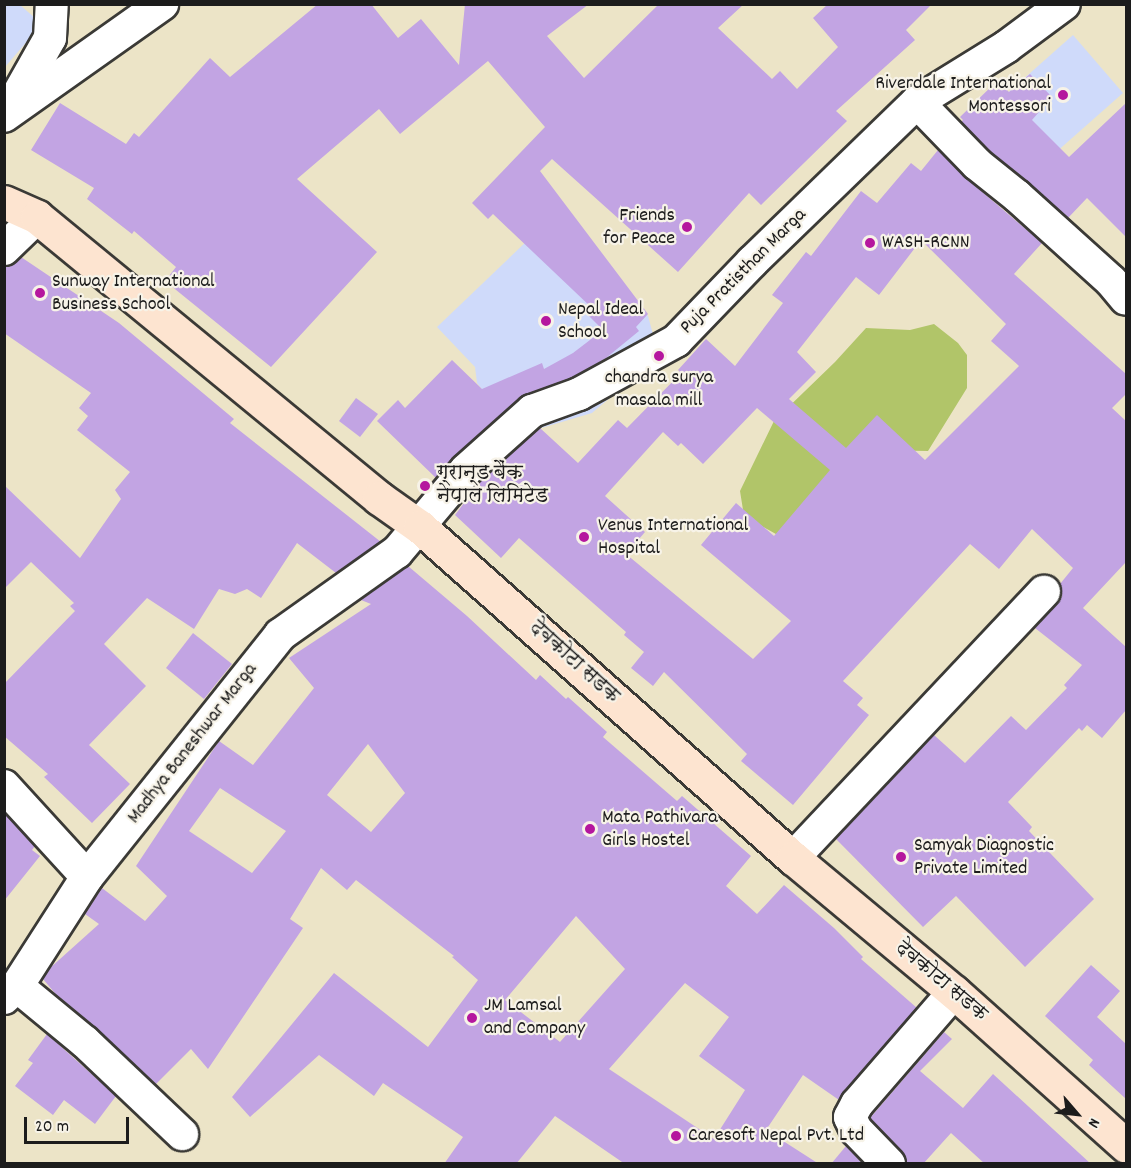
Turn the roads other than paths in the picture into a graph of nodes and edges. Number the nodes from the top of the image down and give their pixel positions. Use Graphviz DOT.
graph roads {
  1 [pos="52,4"];
  2 [pos="162,4"];
  3 [pos="1064,4"];
  4 [pos="917,102"];
  5 [pos="6,115"];
  6 [pos="4,202"];
  7 [pos="37,218"];
  8 [pos="4,249"];
  9 [pos="1126,299"];
  10 [pos="420,527"];
  11 [pos="1044,591"];
  12 [pos="4,786"];
  13 [pos="793,858"];
  14 [pos="87,877"];
  15 [pos="11,992"];
  16 [pos="954,992"];
  17 [pos="182,1134"];
  18 [pos="1126,1146"];
  19 [pos="889,1164"];
  1 -- 5 [label="street"];
  2 -- 5 [label="street"];
  3 -- 4 [label="street, Puja Pratisthan Marga"];
  4 -- 9 [label="street"];
  4 -- 10 [label="street, Puja Pratisthan Marga"];
  6 -- 7 [label="main road, देवकोटा सडक"];
  7 -- 8 [label="street"];
  7 -- 10 [label="main road, देवकोटा सडक"];
  10 -- 13 [label="main road, देवकोटा सडक"];
  10 -- 14 [label="street, Madhya Baneshwar Marga"];
  11 -- 13 [label="street"];
  12 -- 14 [label="street"];
  13 -- 16 [label="main road, देवकोटा सडक"];
  14 -- 15 [label="street, Madhya Baneshwar Marga"];
  15 -- 17 [label="street"];
  16 -- 18 [label="main road, देवकोटा सडक"];
  16 -- 19 [label="street"];
}
